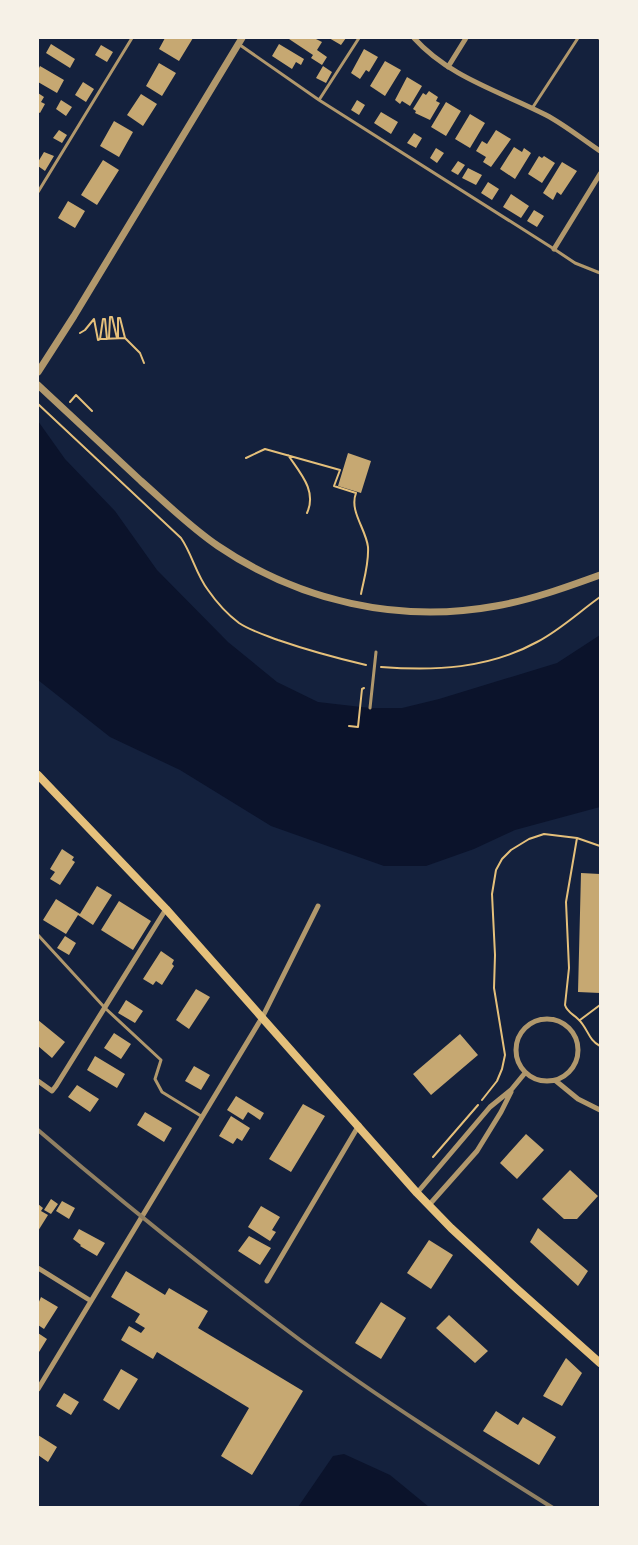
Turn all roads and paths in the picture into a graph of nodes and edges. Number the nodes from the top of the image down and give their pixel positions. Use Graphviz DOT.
graph roads {
  1 [pos="132,38"];
  2 [pos="359,38"];
  3 [pos="414,38"];
  4 [pos="466,38"];
  5 [pos="578,38"];
  6 [pos="240,41"];
  7 [pos="448,67"];
  8 [pos="319,100"];
  9 [pos="532,109"];
  10 [pos="600,151"];
  11 [pos="600,174"];
  12 [pos="38,192"];
  13 [pos="554,249"];
  14 [pos="600,273"];
  15 [pos="80,333"];
  16 [pos="108,338"];
  17 [pos="118,338"];
  18 [pos="126,338"];
  19 [pos="100,339"];
  20 [pos="144,363"];
  21 [pos="38,372"];
  22 [pos="38,385"];
  23 [pos="38,404"];
  24 [pos="288,455"];
  25 [pos="246,458"];
  26 [pos="307,513"];
  27 [pos="600,575"];
  28 [pos="600,597"];
  29 [pos="358,606"];
  30 [pos="376,652"];
  31 [pos="374,667"];
  32 [pos="372,684"];
  33 [pos="370,708"];
  34 [pos="349,726"];
  35 [pos="38,775"];
  36 [pos="577,838"];
  37 [pos="600,846"];
  38 [pos="318,906"];
  39 [pos="166,909"];
  40 [pos="38,935"];
  41 [pos="600,1005"];
  42 [pos="105,1008"];
  43 [pos="263,1016"];
  44 [pos="580,1020"];
  45 [pos="600,1046"];
  46 [pos="525,1073"];
  47 [pos="38,1081"];
  48 [pos="556,1081"];
  49 [pos="511,1090"];
  50 [pos="600,1110"];
  51 [pos="202,1117"];
  52 [pos="359,1125"];
  53 [pos="433,1157"];
  54 [pos="417,1192"];
  55 [pos="429,1205"];
  56 [pos="38,1268"];
  57 [pos="267,1281"];
  58 [pos="91,1301"];
  59 [pos="600,1363"];
  60 [pos="38,1389"];
  1 -- 12 [label="lane"];
  2 -- 8 [label="lane"];
  3 -- 7 [label="street"];
  4 -- 7 [label="street"];
  5 -- 9 [label="lane"];
  6 -- 8 [label="lane"];
  6 -- 21 [label="street"];
  7 -- 9 [label="street"];
  8 -- 13 [label="lane"];
  9 -- 10 [label="street"];
  11 -- 13 [label="street"];
  13 -- 14 [label="lane"];
  15 -- 19 [label="path"];
  16 -- 17 [label="path"];
  16 -- 17 [label="path"];
  16 -- 19 [label="path"];
  16 -- 19 [label="path"];
  17 -- 18 [label="path"];
  17 -- 18 [label="path"];
  18 -- 20 [label="path"];
  22 -- 29 [label="street"];
  23 -- 31 [label="path"];
  24 -- 25 [label="path"];
  24 -- 26 [label="path"];
  24 -- 29 [label="path"];
  27 -- 29 [label="street"];
  28 -- 31 [label="path"];
  30 -- 31 [label="lane"];
  31 -- 32 [label="lane"];
  32 -- 33 [label="lane"];
  32 -- 34 [label="path"];
  35 -- 39 [label="main road"];
  36 -- 37 [label="path"];
  36 -- 44 [label="path"];
  36 -- 53 [label="path"];
  38 -- 43 [label="street"];
  39 -- 42 [label="street"];
  39 -- 43 [label="main road"];
  40 -- 42 [label="lane"];
  41 -- 44 [label="path"];
  42 -- 47 [label="street"];
  42 -- 51 [label="lane"];
  43 -- 51 [label="street"];
  43 -- 52 [label="main road"];
  44 -- 45 [label="path"];
  46 -- 48 [label="street"];
  46 -- 48 [label="street"];
  46 -- 49 [label="street"];
  48 -- 50 [label="street"];
  49 -- 54 [label="street"];
  49 -- 55 [label="street"];
  51 -- 58 [label="street"];
  52 -- 54 [label="main road"];
  52 -- 57 [label="street"];
  54 -- 55 [label="main road"];
  55 -- 59 [label="main road"];
  56 -- 58 [label="street"];
  58 -- 60 [label="street"];
}
